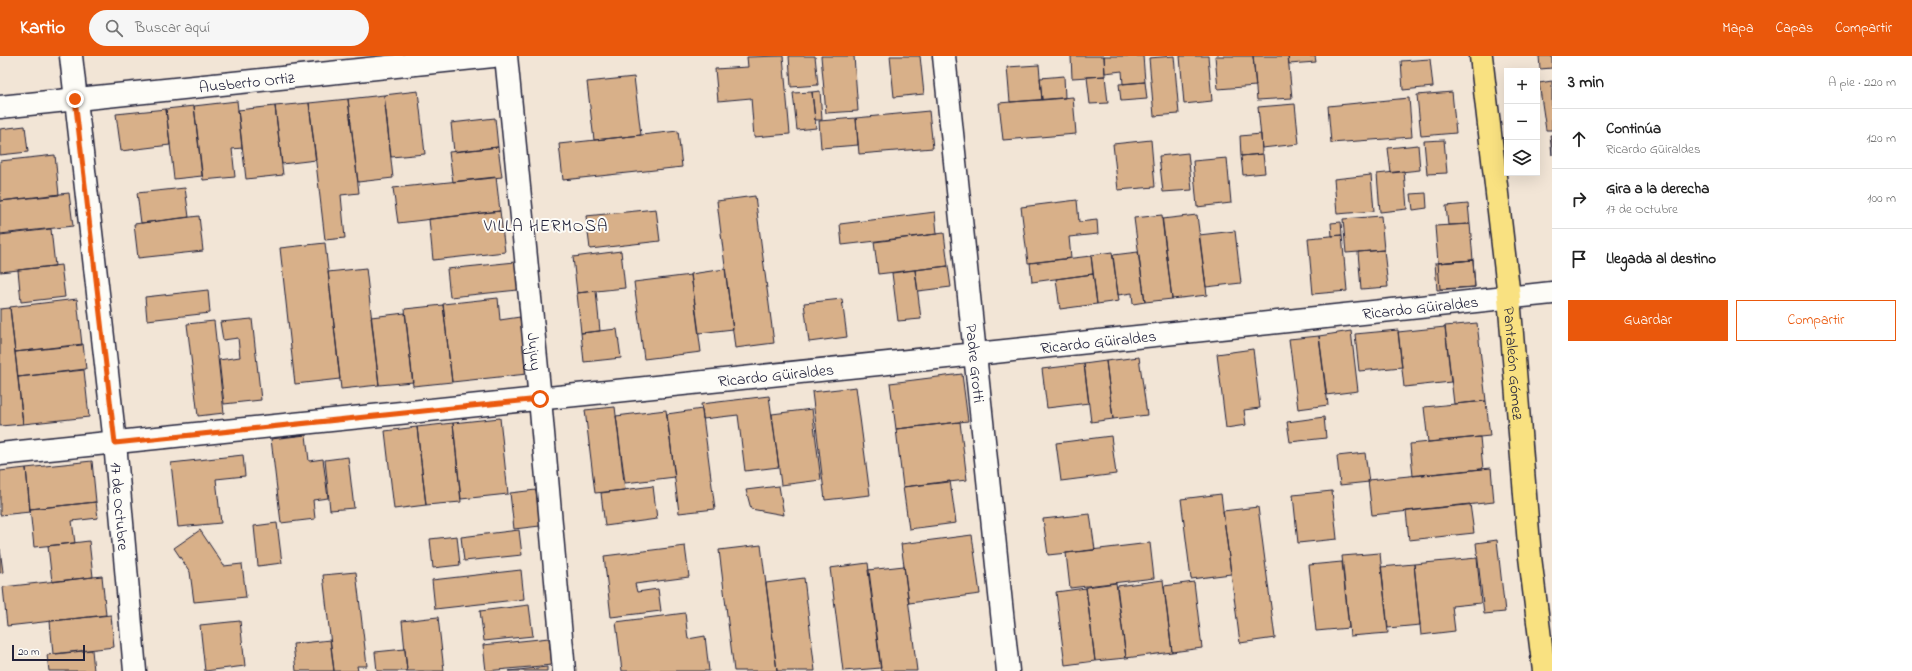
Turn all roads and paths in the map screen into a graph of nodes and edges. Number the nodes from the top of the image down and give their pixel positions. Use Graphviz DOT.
graph roads {
  1 [pos="71,56"];
  2 [pos="493,56"];
  3 [pos="506,56"];
  4 [pos="944,56"];
  5 [pos="1481,56"];
  6 [pos="75,99"];
  7 [pos="0,107"];
  8 [pos="1552,293"];
  9 [pos="1509,297"];
  10 [pos="976,354"];
  11 [pos="540,399"];
  12 [pos="115,443"];
  13 [pos="0,454"];
  14 [pos="135,671"];
  15 [pos="564,671"];
  16 [pos="1008,671"];
  17 [pos="1544,671"];
  1 -- 6 [label="street, 17 de Octubre"];
  2 -- 6 [label="street, Ausberto Ortiz"];
  3 -- 11 [label="street, Jujuy"];
  4 -- 10 [label="street, Padre Grotti"];
  5 -- 9 [label="main road, Pantaleón Gómez"];
  6 -- 7 [label="street, Ausberto Ortiz"];
  6 -- 12 [label="street, 17 de Octubre"];
  8 -- 9 [label="street, Ricardo Güiraldes"];
  9 -- 10 [label="street, Ricardo Güiraldes"];
  9 -- 17 [label="main road, Pantaleón Gómez"];
  10 -- 11 [label="street, Ricardo Güiraldes"];
  10 -- 16 [label="street, Padre Grotti"];
  11 -- 12 [label="street, Ricardo Güiraldes"];
  11 -- 15 [label="street, Jujuy"];
  12 -- 13 [label="street, Ricardo Güiraldes"];
  12 -- 14 [label="street, 17 de Octubre"];
}
